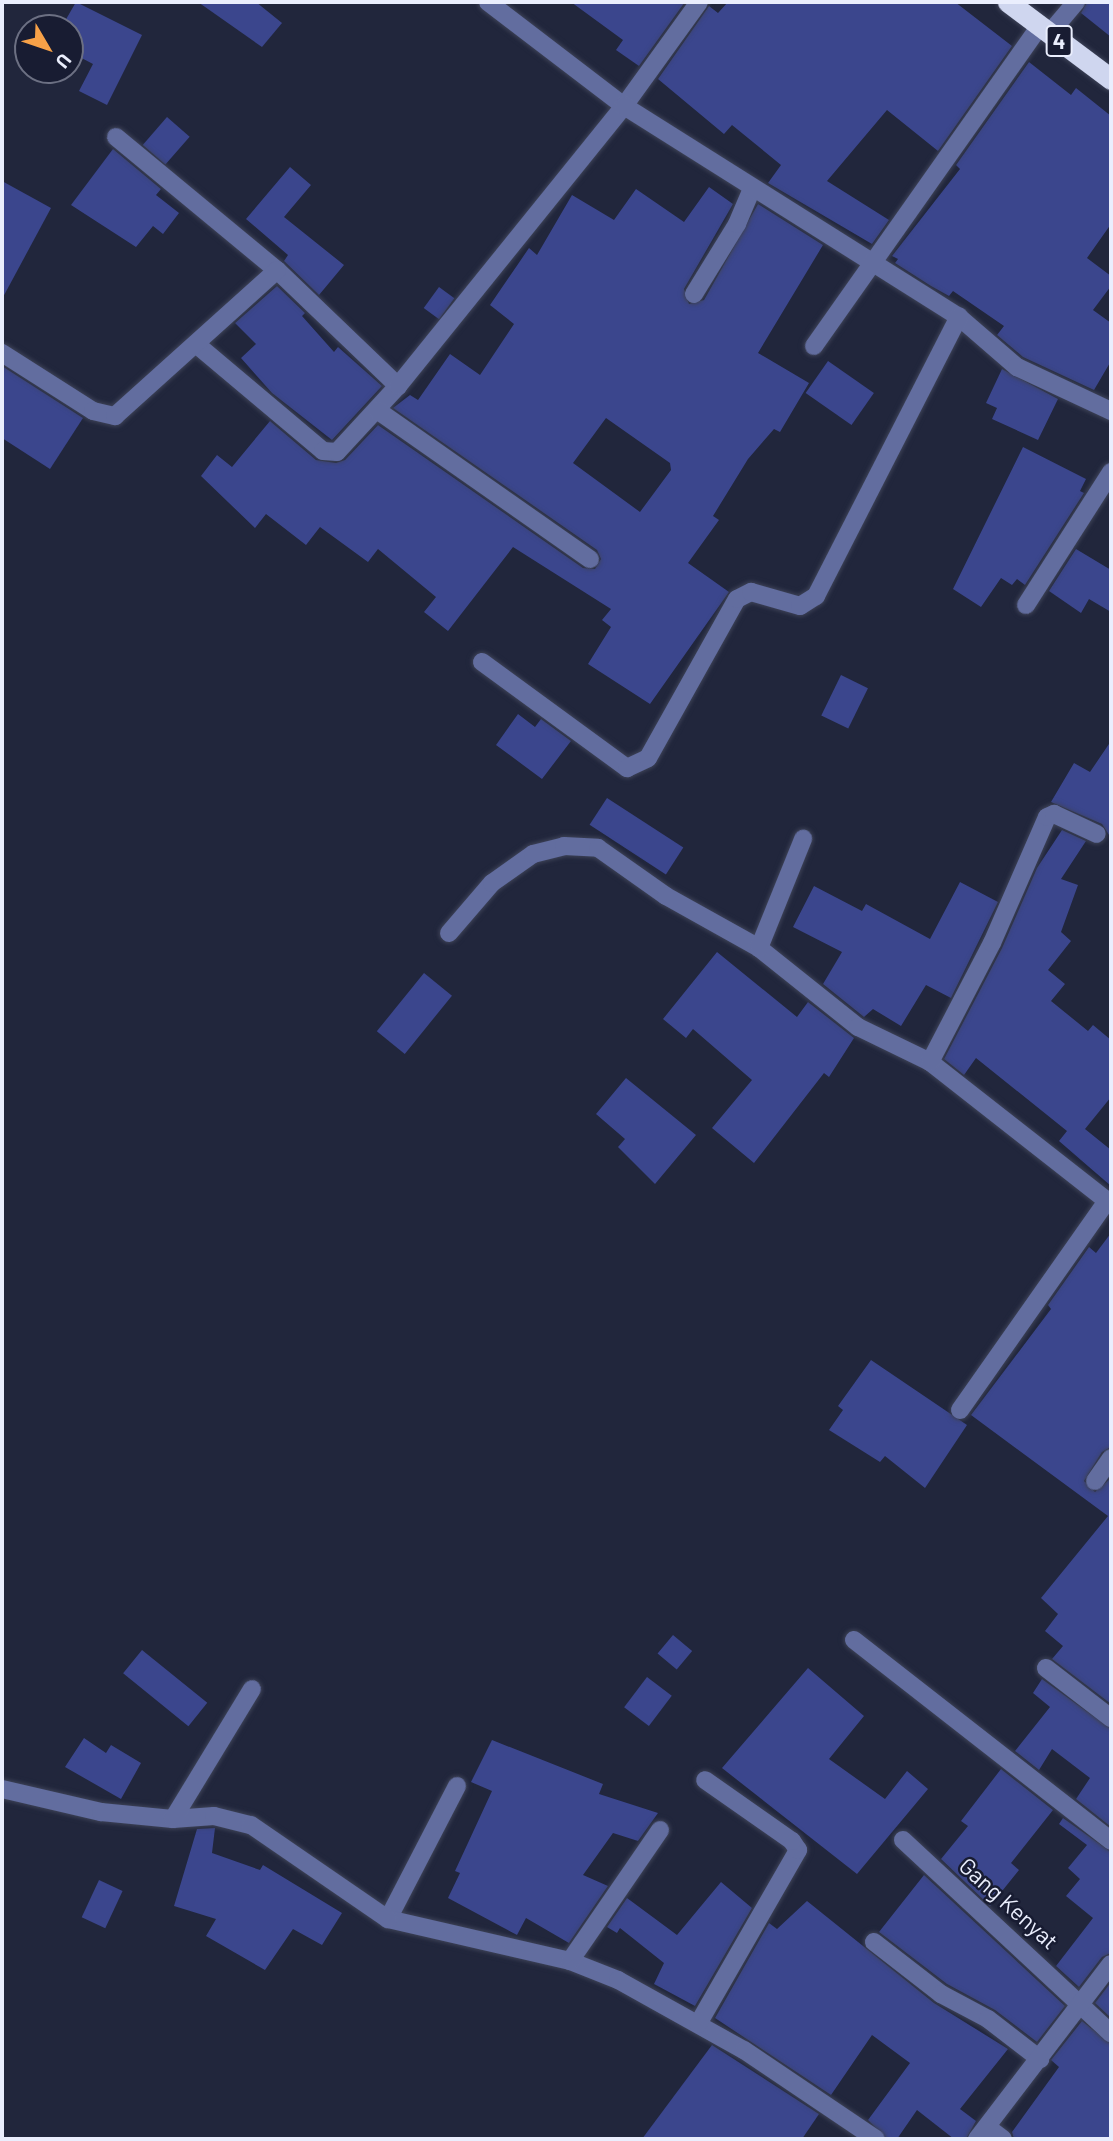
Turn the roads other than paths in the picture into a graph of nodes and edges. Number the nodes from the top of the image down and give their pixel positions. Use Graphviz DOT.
graph roads {
  1 [pos="488,2"];
  2 [pos="699,2"];
  3 [pos="1008,2"];
  4 [pos="1076,2"];
  5 [pos="1044,30"];
  6 [pos="1111,79"];
  7 [pos="624,106"];
  8 [pos="117,137"];
  9 [pos="752,188"];
  10 [pos="871,260"];
  11 [pos="276,270"];
  12 [pos="694,294"];
  13 [pos="959,317"];
  14 [pos="196,344"];
  15 [pos="814,346"];
  16 [pos="2,353"];
  17 [pos="398,386"];
  18 [pos="377,410"];
  19 [pos="1111,411"];
  20 [pos="1111,472"];
  21 [pos="590,559"];
  22 [pos="1026,604"];
  23 [pos="482,662"];
  24 [pos="1097,834"];
  25 [pos="803,839"];
  26 [pos="449,933"];
  27 [pos="759,948"];
  28 [pos="930,1062"];
  29 [pos="1109,1203"];
  30 [pos="960,1410"];
  31 [pos="1111,1458"];
  32 [pos="1094,1481"];
  33 [pos="854,1640"];
  34 [pos="1046,1668"];
  35 [pos="252,1689"];
  36 [pos="1111,1718"];
  37 [pos="705,1780"];
  38 [pos="457,1786"];
  39 [pos="2,1789"];
  40 [pos="173,1819"];
  41 [pos="660,1830"];
  42 [pos="903,1840"];
  43 [pos="1111,1841"];
  44 [pos="388,1919"];
  45 [pos="874,1942"];
  46 [pos="570,1961"];
  47 [pos="1111,1964"];
  48 [pos="1082,2003"];
  49 [pos="698,2024"];
  50 [pos="1111,2033"];
  51 [pos="1040,2059"];
  52 [pos="982,2133"];
  53 [pos="876,2139"];
  54 [pos="1003,2139"];
  1 -- 7 [label="street"];
  2 -- 7 [label="street"];
  3 -- 5 [label="highway, 4"];
  4 -- 5 [label="street"];
  5 -- 6 [label="highway, 4"];
  5 -- 10 [label="street"];
  7 -- 9 [label="street"];
  7 -- 17 [label="street"];
  8 -- 11 [label="street"];
  9 -- 10 [label="street"];
  9 -- 12 [label="street"];
  10 -- 13 [label="street"];
  10 -- 15 [label="street"];
  11 -- 14 [label="street"];
  11 -- 17 [label="street"];
  13 -- 19 [label="street"];
  13 -- 23 [label="street"];
  14 -- 16 [label="street"];
  14 -- 18 [label="street"];
  17 -- 18 [label="street"];
  18 -- 21 [label="street"];
  20 -- 22 [label="street"];
  24 -- 28 [label="street"];
  25 -- 27 [label="street"];
  26 -- 27 [label="street"];
  27 -- 28 [label="street"];
  28 -- 29 [label="street"];
  29 -- 30 [label="street"];
  31 -- 32 [label="street"];
  33 -- 43 [label="street"];
  34 -- 36 [label="street"];
  35 -- 40 [label="street"];
  37 -- 49 [label="street"];
  38 -- 44 [label="street"];
  39 -- 40 [label="street"];
  40 -- 44 [label="street"];
  41 -- 46 [label="street"];
  42 -- 48 [label="street, Gang Kenyat"];
  44 -- 46 [label="street"];
  45 -- 51 [label="street"];
  46 -- 49 [label="street"];
  47 -- 48 [label="street"];
  48 -- 50 [label="street, Gang Kenyat"];
  48 -- 51 [label="street"];
  49 -- 53 [label="street"];
  51 -- 52 [label="street"];
  52 -- 54 [label="street"];
}
